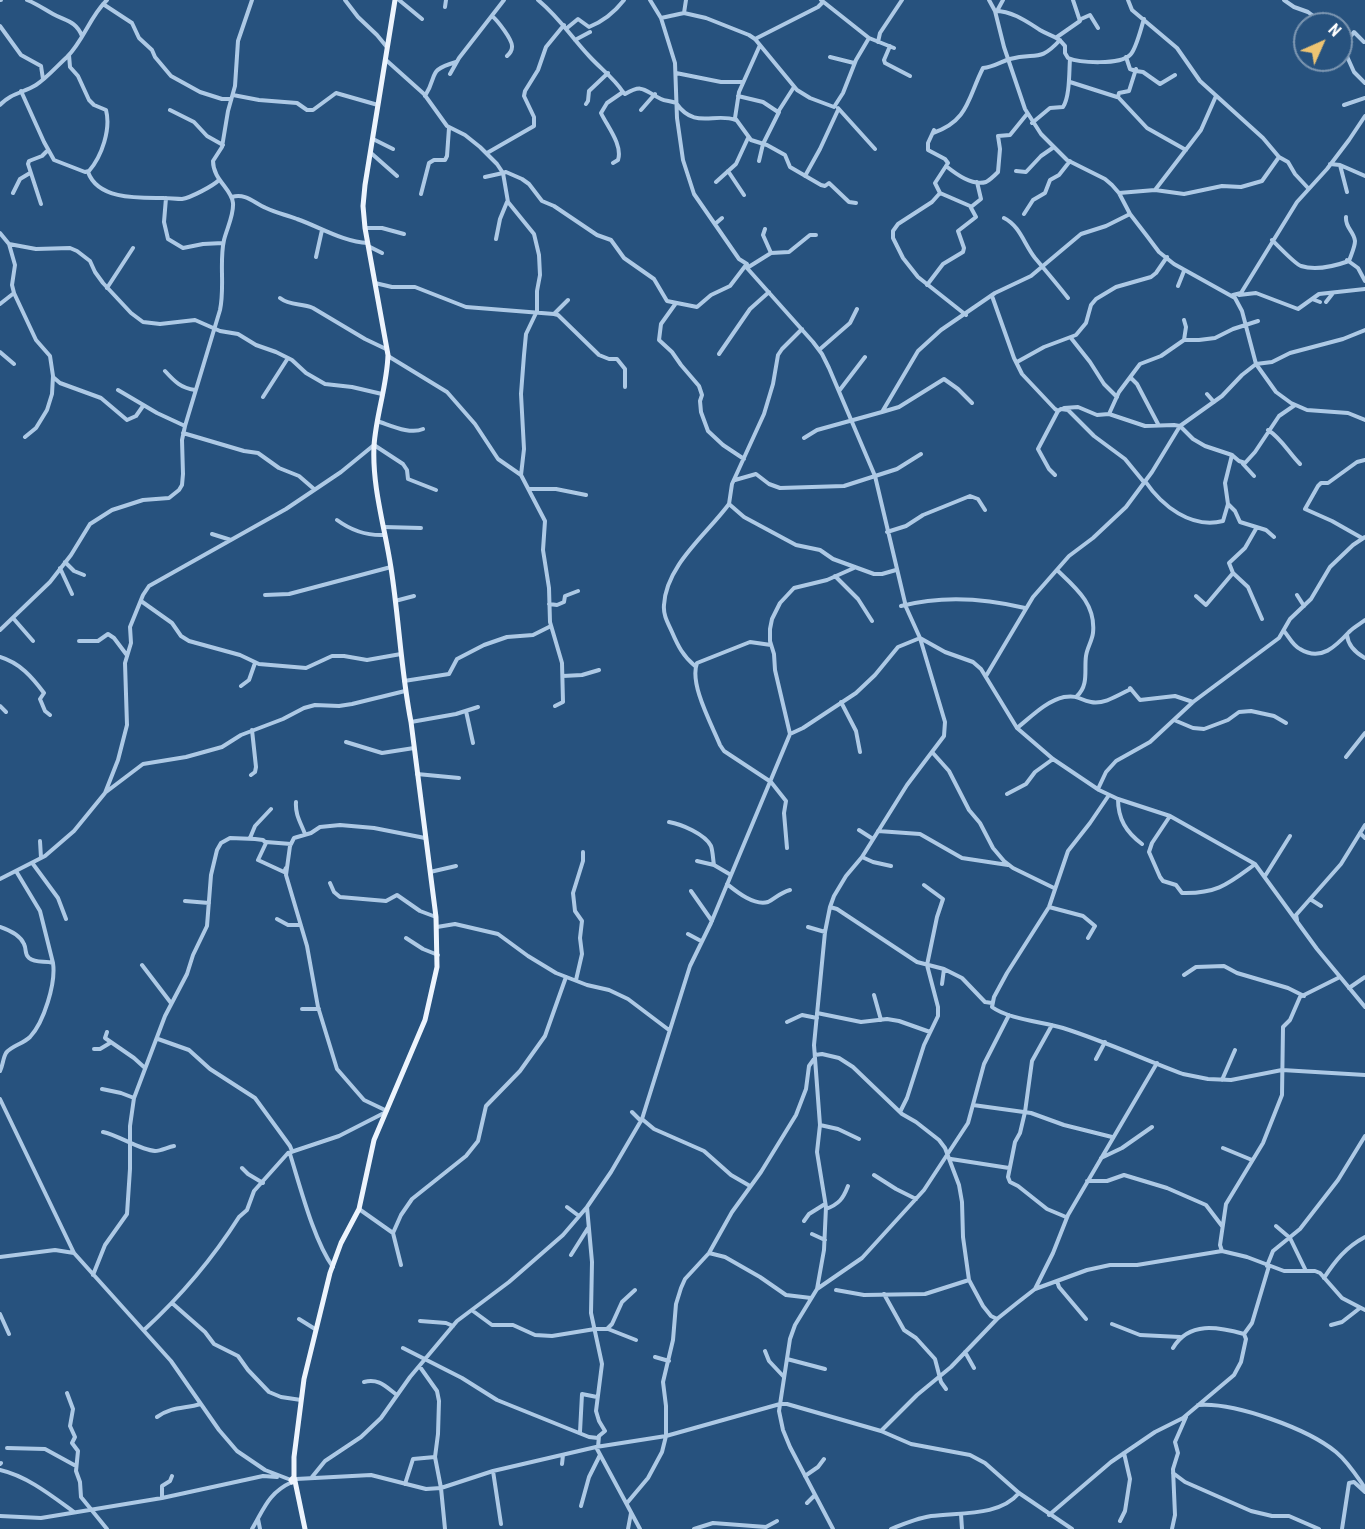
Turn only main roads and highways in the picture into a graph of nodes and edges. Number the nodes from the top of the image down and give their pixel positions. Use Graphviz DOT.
graph roads {
  1 [pos="394,0"];
  2 [pos="306,1529"];
  1 -- 2 [label="main road"];
}
